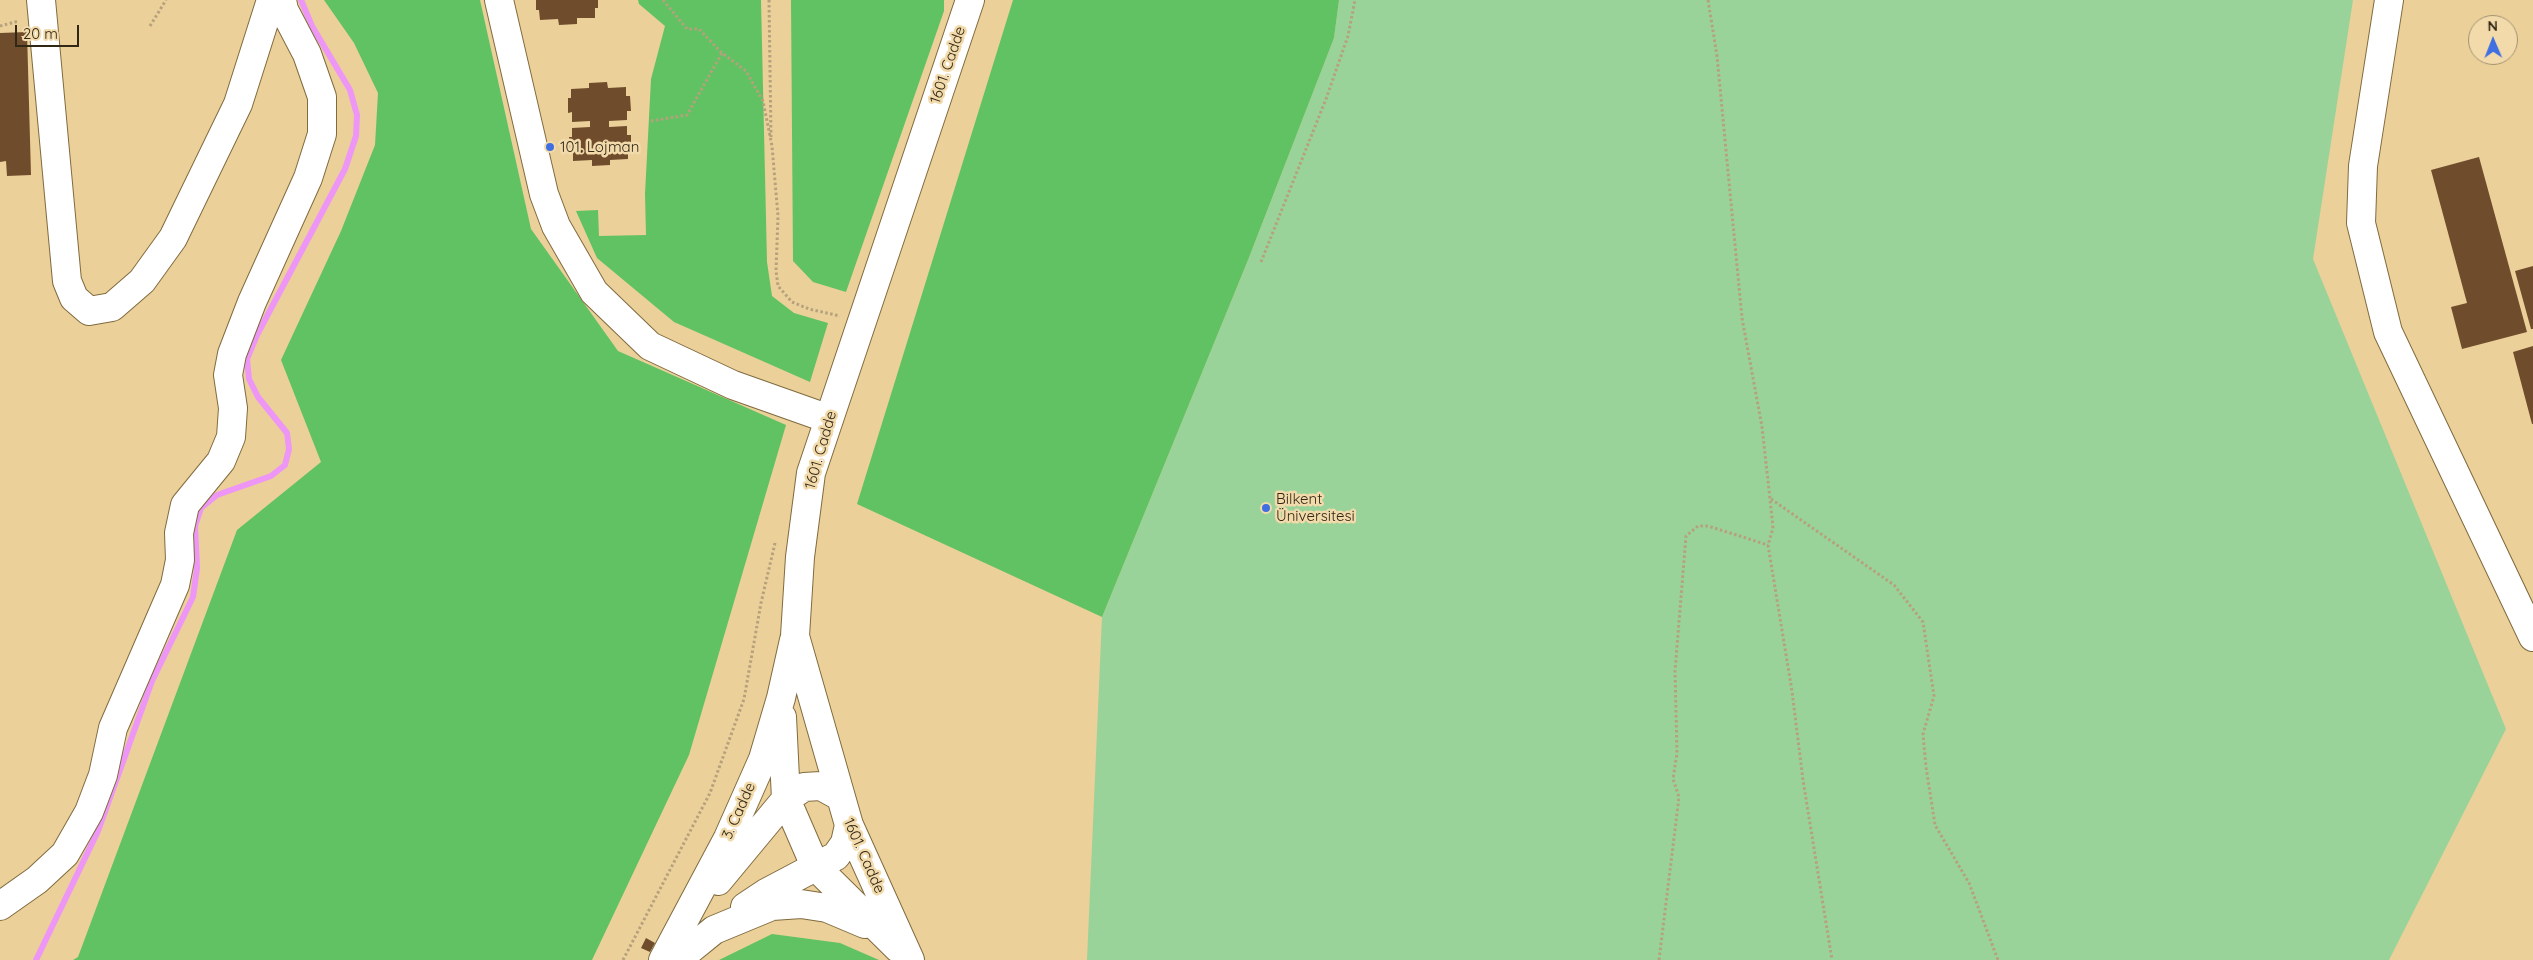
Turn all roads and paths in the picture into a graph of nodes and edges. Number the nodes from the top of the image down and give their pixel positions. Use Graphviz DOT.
graph roads {
  1 [pos="40,0"];
  2 [pos="166,0"];
  3 [pos="271,0"];
  4 [pos="282,0"];
  5 [pos="500,0"];
  6 [pos="663,0"];
  7 [pos="769,0"];
  8 [pos="970,0"];
  9 [pos="1355,0"];
  10 [pos="1708,0"];
  11 [pos="2389,0"];
  12 [pos="150,26"];
  13 [pos="722,53"];
  14 [pos="651,121"];
  15 [pos="772,146"];
  16 [pos="1261,262"];
  17 [pos="860,329"];
  18 [pos="830,419"];
  19 [pos="1770,499"];
  20 [pos="777,536"];
  21 [pos="1768,545"];
  22 [pos="795,636"];
  23 [pos="2533,637"];
  24 [pos="781,698"];
  25 [pos="839,796"];
  26 [pos="786,799"];
  27 [pos="849,825"];
  28 [pos="815,866"];
  29 [pos="0,906"];
  30 [pos="686,918"];
  31 [pos="714,930"];
  32 [pos="882,932"];
  33 [pos="623,960"];
  34 [pos="663,960"];
  35 [pos="676,960"];
  36 [pos="910,960"];
  37 [pos="1659,960"];
  38 [pos="1832,960"];
  39 [pos="1998,960"];
  1 -- 3 [label="street"];
  2 -- 12 [label="path"];
  4 -- 29 [label="street"];
  5 -- 18 [label="street"];
  6 -- 13 [label="path"];
  7 -- 15 [label="path"];
  8 -- 17 [label="street, 1601. Cadde"];
  9 -- 16 [label="path"];
  10 -- 19 [label="path"];
  11 -- 23 [label="street"];
  13 -- 14 [label="path"];
  13 -- 15 [label="path"];
  15 -- 17 [label="path"];
  17 -- 18 [label="street, 1601. Cadde"];
  18 -- 22 [label="street, 1601. Cadde"];
  19 -- 21 [label="path"];
  19 -- 39 [label="path"];
  20 -- 33 [label="path"];
  21 -- 37 [label="path"];
  21 -- 38 [label="path"];
  22 -- 24 [label="street, 3. Cadde"];
  22 -- 25 [label="street, 1601. Cadde"];
  24 -- 26 [label="street, 3. Cadde"];
  24 -- 30 [label="street, 3. Cadde"];
  25 -- 26 [label="street, 3. Cadde"];
  25 -- 27 [label="street, 1601. Cadde"];
  26 -- 28 [label="street, 3. Cadde"];
  26 -- 30 [label="street, 3. Cadde"];
  27 -- 28 [label="street"];
  27 -- 36 [label="street, 1601. Cadde"];
  28 -- 31 [label="street"];
  28 -- 32 [label="street, 3. Cadde"];
  30 -- 34 [label="street, 3. Cadde"];
  31 -- 32 [label="street"];
  31 -- 35 [label="street"];
  32 -- 36 [label="street, 3. Cadde"];
}
